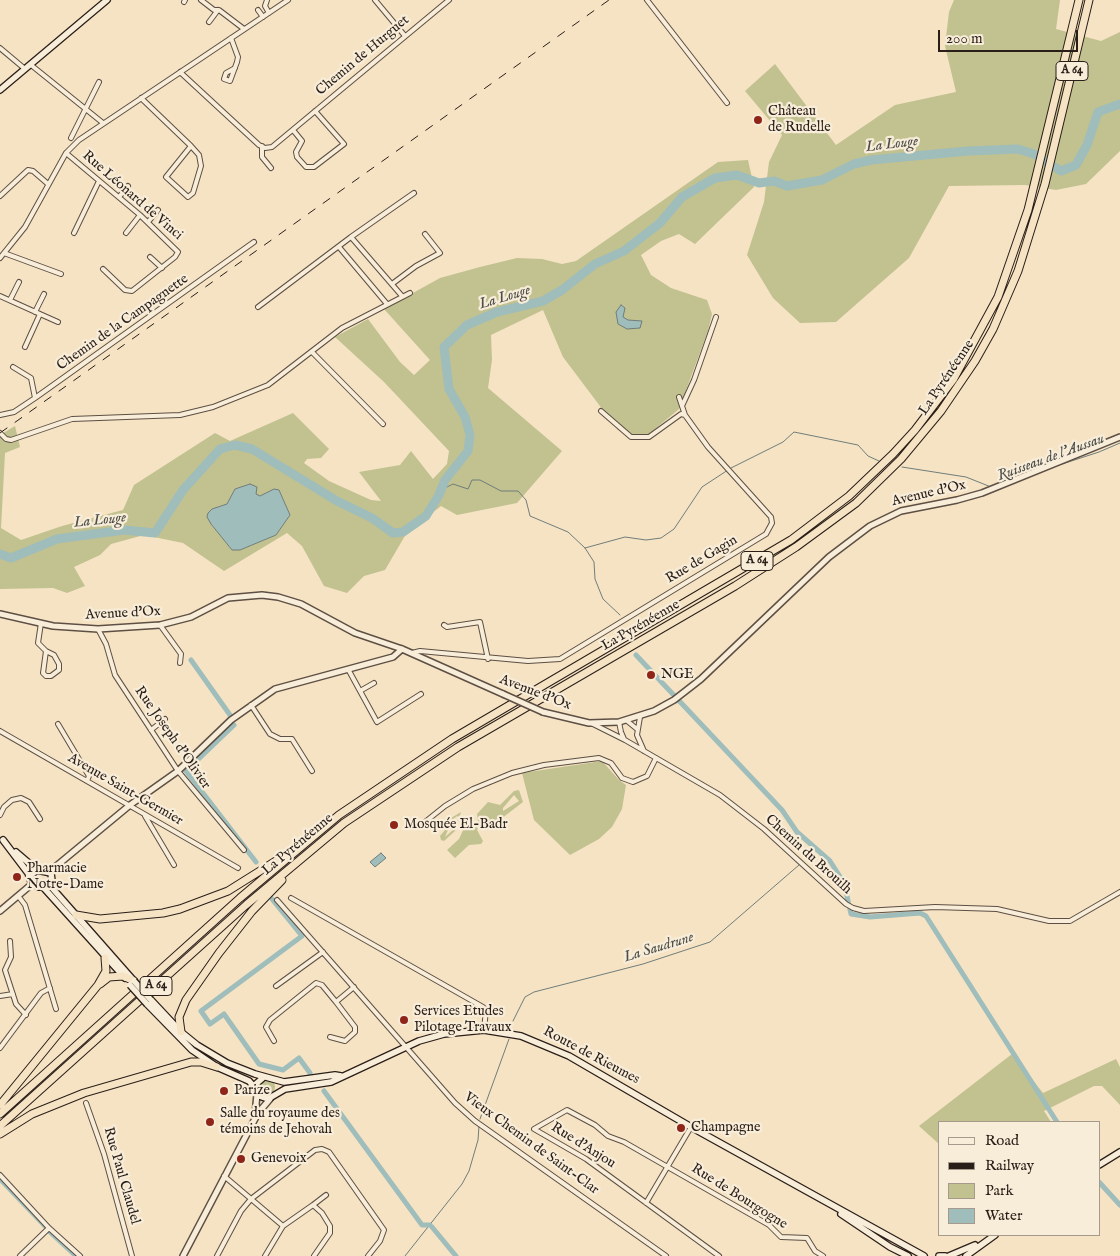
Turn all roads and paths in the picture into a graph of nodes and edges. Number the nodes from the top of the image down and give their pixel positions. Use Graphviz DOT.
graph roads {
  1 [pos="107,0"];
  2 [pos="201,0"];
  3 [pos="267,0"];
  4 [pos="288,0"];
  5 [pos="375,0"];
  6 [pos="449,0"];
  7 [pos="648,0"];
  8 [pos="1079,0"];
  9 [pos="1089,0"];
  10 [pos="219,10"];
  11 [pos="258,10"];
  12 [pos="269,13"];
  13 [pos="263,17"];
  14 [pos="209,22"];
  15 [pos="244,29"];
  16 [pos="405,36"];
  17 [pos="231,38"];
  18 [pos="0,48"];
  19 [pos="28,67"];
  20 [pos="235,68"];
  21 [pos="180,72"];
  22 [pos="99,82"];
  23 [pos="0,90"];
  24 [pos="141,98"];
  25 [pos="728,103"];
  26 [pos="84,108"];
  27 [pos="316,110"];
  28 [pos="103,123"];
  29 [pos="293,130"];
  30 [pos="71,138"];
  31 [pos="191,146"];
  32 [pos="263,147"];
  33 [pos="66,153"];
  34 [pos="271,168"];
  35 [pos="99,181"];
  36 [pos="48,184"];
  37 [pos="128,186"];
  38 [pos="414,193"];
  39 [pos="0,196"];
  40 [pos="119,197"];
  41 [pos="158,210"];
  42 [pos="140,215"];
  43 [pos="148,222"];
  44 [pos="74,232"];
  45 [pos="126,233"];
  46 [pos="425,234"];
  47 [pos="351,237"];
  48 [pos="254,242"];
  49 [pos="339,247"];
  50 [pos="4,253"];
  51 [pos="150,257"];
  52 [pos="0,258"];
  53 [pos="162,268"];
  54 [pos="103,269"];
  55 [pos="61,274"];
  56 [pos="18,282"];
  57 [pos="392,284"];
  58 [pos="410,293"];
  59 [pos="44,294"];
  60 [pos="0,296"];
  61 [pos="402,296"];
  62 [pos="10,300"];
  63 [pos="388,304"];
  64 [pos="258,307"];
  65 [pos="35,312"];
  66 [pos="40,314"];
  67 [pos="716,317"];
  68 [pos="58,322"];
  69 [pos="25,346"];
  70 [pos="312,352"];
  71 [pos="13,367"];
  72 [pos="679,397"];
  73 [pos="35,398"];
  74 [pos="682,406"];
  75 [pos="601,411"];
  76 [pos="0,415"];
  77 [pos="685,415"];
  78 [pos="383,424"];
  79 [pos="0,433"];
  80 [pos="1120,437"];
  81 [pos="0,614"];
  82 [pos="41,623"];
  83 [pos="160,625"];
  84 [pos="444,625"];
  85 [pos="98,629"];
  86 [pos="402,649"];
  87 [pos="46,651"];
  88 [pos="412,654"];
  89 [pos="488,659"];
  90 [pos="180,663"];
  91 [pos="348,669"];
  92 [pos="374,683"];
  93 [pos="360,691"];
  94 [pos="421,694"];
  95 [pos="251,705"];
  96 [pos="640,717"];
  97 [pos="165,720"];
  98 [pos="626,720"];
  99 [pos="589,722"];
  100 [pos="619,722"];
  101 [pos="58,724"];
  102 [pos="637,729"];
  103 [pos="151,730"];
  104 [pos="0,731"];
  105 [pos="625,740"];
  106 [pos="644,751"];
  107 [pos="656,758"];
  108 [pos="178,770"];
  109 [pos="312,771"];
  110 [pos="87,781"];
  111 [pos="130,805"];
  112 [pos="0,814"];
  113 [pos="144,814"];
  114 [pos="40,819"];
  115 [pos="420,826"];
  116 [pos="2,839"];
  117 [pos="313,847"];
  118 [pos="244,850"];
  119 [pos="289,855"];
  120 [pos="174,865"];
  121 [pos="238,868"];
  122 [pos="37,870"];
  123 [pos="49,872"];
  124 [pos="30,876"];
  125 [pos="51,883"];
  126 [pos="32,884"];
  127 [pos="43,887"];
  128 [pos="1120,892"];
  129 [pos="19,897"];
  130 [pos="291,898"];
  131 [pos="277,900"];
  132 [pos="0,911"];
  133 [pos="76,915"];
  134 [pos="10,941"];
  135 [pos="323,952"];
  136 [pos="105,958"];
  137 [pos="122,976"];
  138 [pos="132,983"];
  139 [pos="98,986"];
  140 [pos="276,986"];
  141 [pos="354,987"];
  142 [pos="50,988"];
  143 [pos="13,994"];
  144 [pos="0,996"];
  145 [pos="149,1002"];
  146 [pos="336,1002"];
  147 [pos="56,1009"];
  148 [pos="26,1015"];
  149 [pos="484,1030"];
  150 [pos="181,1032"];
  151 [pos="330,1037"];
  152 [pos="274,1041"];
  153 [pos="0,1048"];
  154 [pos="405,1048"];
  155 [pos="218,1067"];
  156 [pos="341,1076"];
  157 [pos="264,1077"];
  158 [pos="274,1080"];
  159 [pos="256,1091"];
  160 [pos="276,1093"];
  161 [pos="270,1098"];
  162 [pos="86,1103"];
  163 [pos="0,1104"];
  164 [pos="0,1114"];
  165 [pos="254,1123"];
  166 [pos="0,1126"];
  167 [pos="691,1127"];
  168 [pos="0,1134"];
  169 [pos="1120,1152"];
  170 [pos="1100,1164"];
  171 [pos="667,1166"];
  172 [pos="0,1175"];
  173 [pos="224,1176"];
  174 [pos="813,1194"];
  175 [pos="326,1195"];
  176 [pos="252,1199"];
  177 [pos="646,1203"];
  178 [pos="313,1205"];
  179 [pos="283,1226"];
  180 [pos="49,1228"];
  181 [pos="993,1236"];
  182 [pos="982,1243"];
  183 [pos="20,1256"];
  184 [pos="80,1256"];
  185 [pos="132,1256"];
  186 [pos="183,1256"];
  187 [pos="217,1256"];
  188 [pos="265,1256"];
  189 [pos="314,1256"];
  190 [pos="368,1256"];
  191 [pos="666,1256"];
  192 [pos="719,1256"];
  193 [pos="824,1256"];
  194 [pos="908,1256"];
  195 [pos="924,1256"];
  196 [pos="940,1256"];
  197 [pos="945,1256"];
  198 [pos="949,1256"];
  199 [pos="966,1256"];
  1 -- 19 [label="main road"];
  2 -- 10 [label="street"];
  3 -- 12 [label="street"];
  4 -- 12 [label="street"];
  5 -- 16 [label="street"];
  6 -- 16 [label="street, Chemin de Hurguet"];
  7 -- 25 [label="street"];
  8 -- 119 [label="highway, La Pyrénéenne / A 64"];
  9 -- 117 [label="highway, La Pyrénéenne / A 64"];
  10 -- 14 [label="street"];
  10 -- 15 [label="street"];
  11 -- 13 [label="street"];
  12 -- 13 [label="street"];
  13 -- 15 [label="street"];
  15 -- 17 [label="street"];
  16 -- 27 [label="street, Chemin de Hurguet"];
  17 -- 20 [label="street"];
  17 -- 21 [label="street"];
  18 -- 19 [label="street"];
  19 -- 23 [label="main road"];
  19 -- 26 [label="street"];
  21 -- 24 [label="street"];
  21 -- 32 [label="street"];
  22 -- 26 [label="street"];
  24 -- 28 [label="street"];
  24 -- 31 [label="street"];
  26 -- 28 [label="street"];
  26 -- 30 [label="street"];
  27 -- 29 [label="street, Chemin de Hurguet"];
  27 -- 29 [label="street"];
  28 -- 33 [label="street"];
  29 -- 32 [label="street, Chemin de Hurguet"];
  31 -- 31 [label="street"];
  32 -- 34 [label="street"];
  33 -- 35 [label="street, Rue Léonard de Vinci"];
  33 -- 36 [label="street"];
  35 -- 40 [label="street, Rue Léonard de Vinci"];
  35 -- 44 [label="street"];
  36 -- 39 [label="street"];
  36 -- 50 [label="street"];
  37 -- 40 [label="street"];
  38 -- 47 [label="street"];
  40 -- 42 [label="street, Rue Léonard de Vinci"];
  41 -- 43 [label="street"];
  42 -- 43 [label="street, Rue Léonard de Vinci"];
  42 -- 45 [label="street"];
  43 -- 53 [label="street, Rue Léonard de Vinci"];
  46 -- 57 [label="street"];
  47 -- 49 [label="street"];
  47 -- 57 [label="street"];
  48 -- 73 [label="street, Chemin de la Campagnette"];
  49 -- 63 [label="street"];
  49 -- 64 [label="street"];
  50 -- 52 [label="street"];
  50 -- 55 [label="street"];
  51 -- 53 [label="street"];
  53 -- 54 [label="street"];
  56 -- 62 [label="street"];
  57 -- 61 [label="street"];
  58 -- 61 [label="street"];
  59 -- 65 [label="street"];
  60 -- 62 [label="street"];
  61 -- 63 [label="street"];
  62 -- 65 [label="street"];
  63 -- 70 [label="street"];
  65 -- 66 [label="street"];
  66 -- 68 [label="street"];
  66 -- 69 [label="street"];
  67 -- 74 [label="street"];
  70 -- 78 [label="street"];
  70 -- 79 [label="street"];
  71 -- 73 [label="street"];
  72 -- 74 [label="street, Rue de Gagin"];
  73 -- 76 [label="street, Chemin de la Campagnette"];
  74 -- 77 [label="street, Rue de Gagin"];
  75 -- 77 [label="street"];
  77 -- 89 [label="street, Rue de Gagin"];
  80 -- 96 [label="street, Avenue d'Ox"];
  81 -- 82 [label="street, Avenue d'Ox"];
  82 -- 85 [label="street, Avenue d'Ox"];
  82 -- 87 [label="street"];
  83 -- 85 [label="street, Avenue d'Ox"];
  83 -- 86 [label="street, Avenue d'Ox"];
  83 -- 90 [label="street"];
  84 -- 89 [label="street"];
  85 -- 103 [label="street, Rue Joseph d'Olivier"];
  86 -- 88 [label="street, Avenue d'Ox"];
  86 -- 91 [label="street"];
  87 -- 87 [label="street"];
  88 -- 89 [label="street, Rue de Gagin"];
  88 -- 99 [label="street, Avenue d'Ox, bridge"];
  91 -- 93 [label="street"];
  91 -- 95 [label="street"];
  92 -- 93 [label="street"];
  93 -- 94 [label="street"];
  95 -- 108 [label="street"];
  95 -- 109 [label="street"];
  96 -- 98 [label="street, Avenue d'Ox"];
  96 -- 102 [label="street"];
  97 -- 103 [label="street"];
  98 -- 100 [label="street, Avenue d'Ox"];
  98 -- 102 [label="street"];
  99 -- 100 [label="street, Avenue d'Ox"];
  99 -- 105 [label="street, Chemin du Brouilh"];
  100 -- 105 [label="street"];
  101 -- 110 [label="street"];
  102 -- 106 [label="street"];
  103 -- 108 [label="street, Rue Joseph d'Olivier"];
  104 -- 110 [label="street, Avenue Saint-Germier"];
  105 -- 106 [label="street, Chemin du Brouilh"];
  106 -- 107 [label="street, Chemin du Brouilh"];
  107 -- 115 [label="street"];
  107 -- 128 [label="street, Chemin du Brouilh"];
  108 -- 111 [label="street"];
  108 -- 118 [label="street, Rue Joseph d'Olivier"];
  110 -- 111 [label="street, Avenue Saint-Germier"];
  111 -- 113 [label="street, Avenue Saint-Germier"];
  111 -- 123 [label="street"];
  112 -- 114 [label="street"];
  113 -- 120 [label="street"];
  113 -- 121 [label="street, Avenue Saint-Germier"];
  116 -- 122 [label="main road"];
  116 -- 124 [label="main road"];
  117 -- 150 [label="highway"];
  117 -- 166 [label="highway, La Pyrénéenne / A 64"];
  119 -- 133 [label="highway"];
  119 -- 164 [label="highway, La Pyrénéenne / A 64"];
  122 -- 123 [label="main road"];
  122 -- 124 [label="main road"];
  123 -- 125 [label="main road"];
  124 -- 126 [label="main road"];
  125 -- 127 [label="main road"];
  125 -- 133 [label="main road"];
  126 -- 127 [label="main road"];
  126 -- 129 [label="street"];
  127 -- 136 [label="main road"];
  129 -- 132 [label="street"];
  129 -- 142 [label="street"];
  130 -- 149 [label="street"];
  131 -- 135 [label="street, Vieux Chemin de Saint-Clar"];
  133 -- 138 [label="main road"];
  134 -- 143 [label="street"];
  135 -- 140 [label="street"];
  135 -- 141 [label="street, Vieux Chemin de Saint-Clar"];
  136 -- 137 [label="main road"];
  136 -- 139 [label="highway"];
  137 -- 138 [label="highway"];
  137 -- 139 [label="highway"];
  138 -- 145 [label="main road, bridge"];
  139 -- 163 [label="highway"];
  141 -- 146 [label="street"];
  141 -- 154 [label="street, Vieux Chemin de Saint-Clar"];
  142 -- 147 [label="street"];
  142 -- 148 [label="street"];
  143 -- 144 [label="street"];
  143 -- 148 [label="street"];
  145 -- 150 [label="main road"];
  145 -- 155 [label="main road"];
  146 -- 151 [label="street"];
  146 -- 152 [label="street"];
  148 -- 153 [label="street"];
  149 -- 154 [label="main road, Route de Rieumes"];
  149 -- 167 [label="main road, Route de Rieumes"];
  150 -- 157 [label="main road"];
  154 -- 156 [label="main road, Route de Rieumes"];
  154 -- 191 [label="street, Vieux Chemin de Saint-Clar"];
  155 -- 159 [label="main road"];
  155 -- 168 [label="highway"];
  156 -- 158 [label="main road, Route de Rieumes"];
  156 -- 160 [label="main road, Route de Rieumes"];
  157 -- 158 [label="main road"];
  157 -- 159 [label="main road"];
  158 -- 160 [label="main road"];
  159 -- 161 [label="main road"];
  159 -- 165 [label="street"];
  160 -- 161 [label="main road"];
  161 -- 165 [label="street"];
  162 -- 185 [label="street, Rue Paul Claudel"];
  165 -- 173 [label="street"];
  167 -- 171 [label="street"];
  167 -- 174 [label="main road, Route de Rieumes"];
  169 -- 170 [label="main road"];
  171 -- 177 [label="street"];
  171 -- 177 [label="street, Rue d'Anjou"];
  171 -- 193 [label="street, Rue de Bourgogne"];
  172 -- 180 [label="street"];
  173 -- 176 [label="street"];
  173 -- 186 [label="street"];
  174 -- 194 [label="main road, Route de Rieumes"];
  174 -- 195 [label="main road, Route de Rieumes"];
  175 -- 178 [label="street"];
  176 -- 179 [label="street"];
  176 -- 187 [label="street"];
  176 -- 190 [label="street"];
  177 -- 192 [label="street"];
  178 -- 179 [label="street"];
  178 -- 189 [label="street"];
  179 -- 188 [label="street"];
  180 -- 183 [label="street"];
  180 -- 184 [label="street"];
  181 -- 182 [label="main road"];
  182 -- 198 [label="main road"];
  182 -- 199 [label="main road"];
  196 -- 197 [label="main road"];
}
